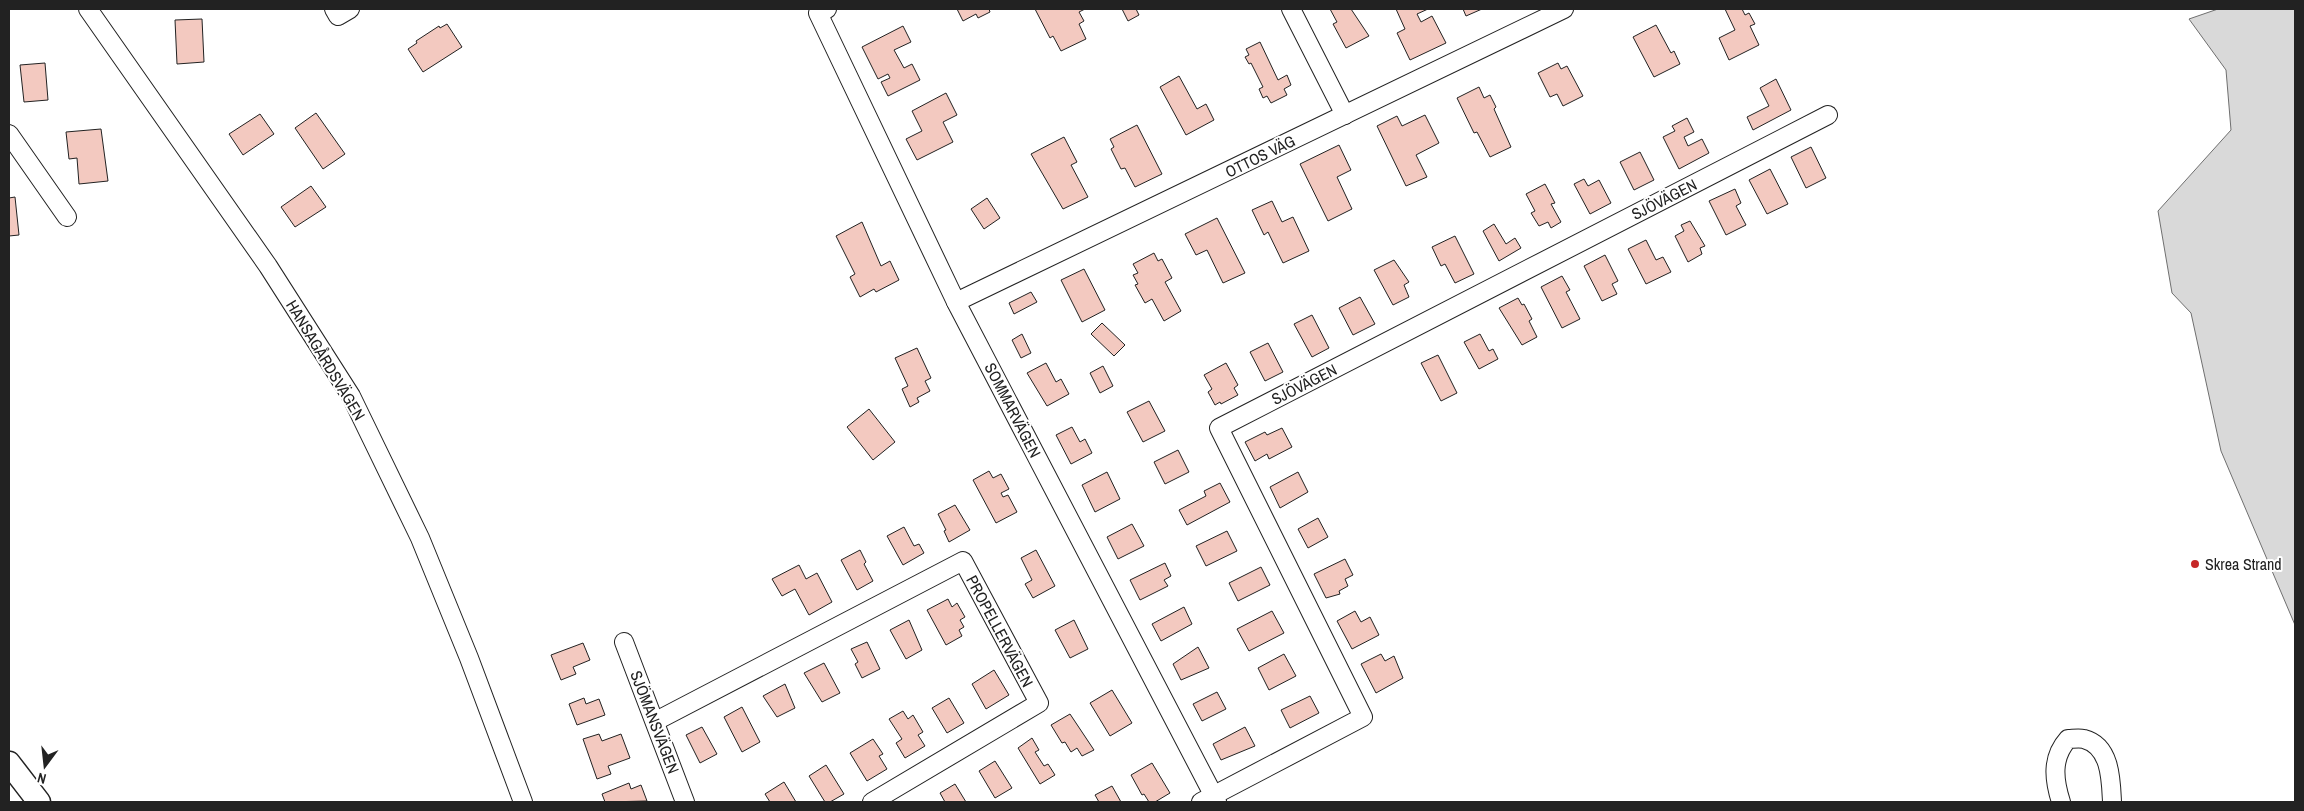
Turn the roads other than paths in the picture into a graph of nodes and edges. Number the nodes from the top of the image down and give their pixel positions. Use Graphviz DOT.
graph roads {
  1 [pos="88,9"];
  2 [pos="1291,9"];
  3 [pos="1564,9"];
  4 [pos="822,11"];
  5 [pos="1345,115"];
  6 [pos="1828,115"];
  7 [pos="9,134"];
  8 [pos="67,217"];
  9 [pos="956,302"];
  10 [pos="624,642"];
  11 [pos="656,721"];
  12 [pos="9,763"];
  13 [pos="1210,800"];
  14 [pos="39,802"];
  15 [pos="523,802"];
  16 [pos="686,802"];
  17 [pos="872,802"];
  18 [pos="2061,802"];
  19 [pos="2112,802"];
  1 -- 15 [label="street, HANSAGÅRDSVÄGEN"];
  2 -- 5 [label="street"];
  3 -- 5 [label="street, OTTOS VÄG"];
  4 -- 9 [label="street, SOMMARVÄGEN"];
  5 -- 9 [label="street, OTTOS VÄG"];
  6 -- 13 [label="street, SJÖVÄGEN"];
  7 -- 8 [label="street"];
  9 -- 13 [label="street, SOMMARVÄGEN"];
  10 -- 11 [label="street, SJÖMANSVÄGEN"];
  11 -- 16 [label="street, SJÖMANSVÄGEN"];
  11 -- 17 [label="street, PROPELLERVÄGEN"];
  12 -- 14 [label="street"];
  18 -- 19 [label="street"];
}
